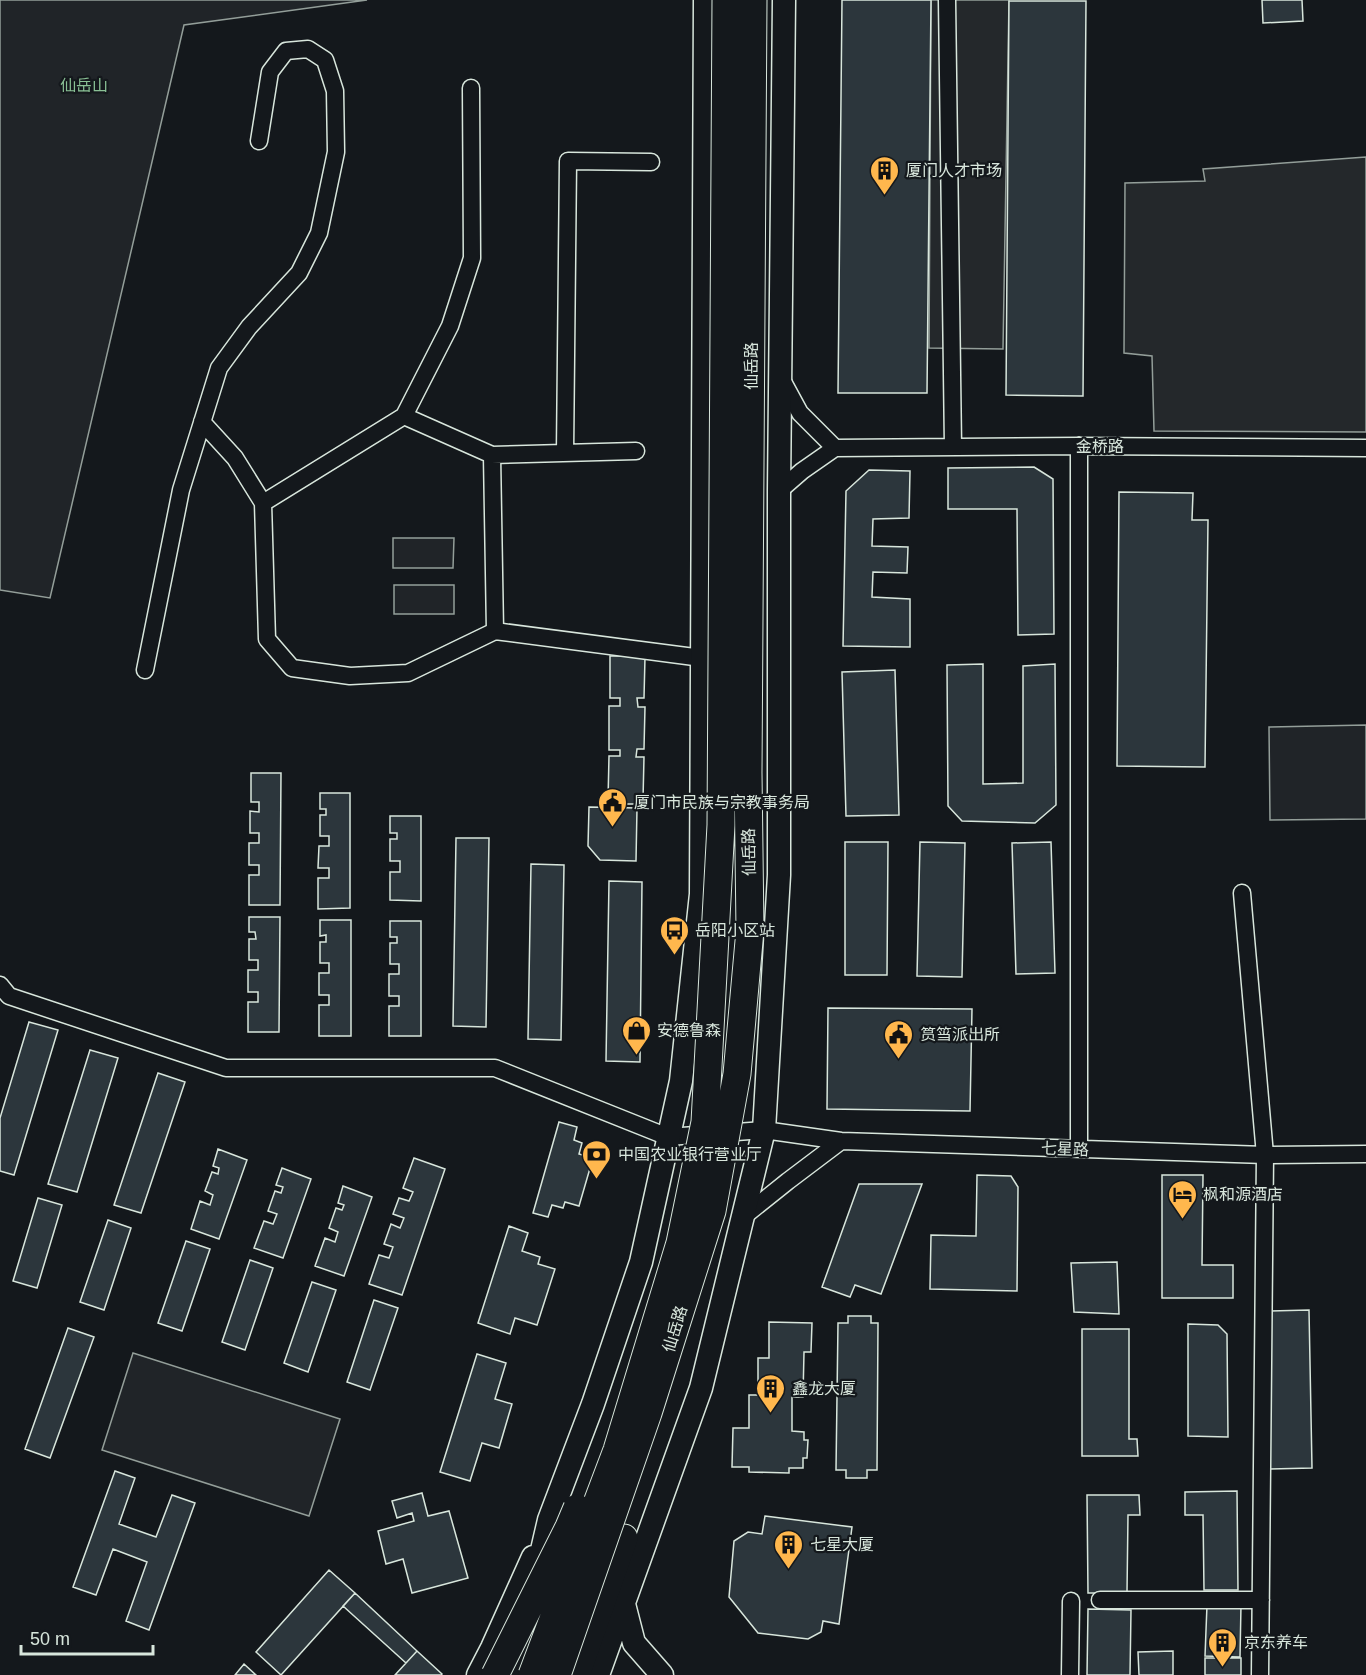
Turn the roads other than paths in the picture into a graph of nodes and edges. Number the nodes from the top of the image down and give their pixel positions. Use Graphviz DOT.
graph roads {
  1 [pos="705,0"];
  2 [pos="726,0"];
  3 [pos="753,0"];
  4 [pos="784,0"];
  5 [pos="947,0"];
  6 [pos="471,88"];
  7 [pos="259,141"];
  8 [pos="651,162"];
  9 [pos="780,377"];
  10 [pos="404,416"];
  11 [pos="202,422"];
  12 [pos="1079,446"];
  13 [pos="952,447"];
  14 [pos="835,448"];
  15 [pos="1366,448"];
  16 [pos="636,451"];
  17 [pos="565,453"];
  18 [pos="492,455"];
  19 [pos="779,491"];
  20 [pos="263,503"];
  21 [pos="495,631"];
  22 [pos="702,658"];
  23 [pos="145,670"];
  24 [pos="1242,892"];
  25 [pos="713,979"];
  26 [pos="0,985"];
  27 [pos="764,1130"];
  28 [pos="668,1137"];
  29 [pos="841,1141"];
  30 [pos="1079,1149"];
  31 [pos="1366,1154"];
  32 [pos="1265,1155"];
  33 [pos="712,1211"];
  34 [pos="742,1217"];
  35 [pos="549,1520"];
  36 [pos="605,1539"];
  37 [pos="1100,1600"];
  38 [pos="1261,1600"];
  39 [pos="1071,1601"];
  40 [pos="624,1604"];
  41 [pos="478,1675"];
  42 [pos="495,1675"];
  43 [pos="513,1675"];
  44 [pos="532,1675"];
  45 [pos="557,1675"];
  46 [pos="565,1675"];
  47 [pos="576,1675"];
  48 [pos="598,1675"];
  49 [pos="662,1675"];
  50 [pos="1070,1675"];
  51 [pos="1260,1675"];
  1 -- 22 [label="main road"];
  2 -- 25 [label="highway, 仙岳路, bridge"];
  3 -- 33 [label="highway, 仙岳路, bridge"];
  4 -- 9 [label="main road"];
  5 -- 13 [label="street"];
  6 -- 10 [label="street"];
  7 -- 11 [label="street"];
  8 -- 17 [label="street"];
  9 -- 14 [label="street"];
  9 -- 19 [label="main road"];
  10 -- 18 [label="street"];
  10 -- 20 [label="street"];
  11 -- 20 [label="street"];
  11 -- 23 [label="street"];
  12 -- 13 [label="street, 金桥路"];
  12 -- 15 [label="street, 金桥路"];
  12 -- 30 [label="street"];
  13 -- 14 [label="street, 金桥路"];
  14 -- 19 [label="street"];
  16 -- 17 [label="street"];
  17 -- 18 [label="street"];
  18 -- 21 [label="street"];
  19 -- 27 [label="main road"];
  20 -- 21 [label="street"];
  21 -- 22 [label="street"];
  22 -- 28 [label="main road"];
  24 -- 32 [label="street"];
  25 -- 42 [label="highway, bridge"];
  25 -- 44 [label="highway, 仙岳路, bridge"];
  26 -- 28 [label="street"];
  27 -- 28 [label="street, 七星路"];
  27 -- 29 [label="street, 七星路"];
  27 -- 34 [label="main road"];
  28 -- 35 [label="main road"];
  29 -- 30 [label="street, 七星路"];
  29 -- 34 [label="street"];
  30 -- 32 [label="street, 七星路"];
  31 -- 32 [label="street, 七星路"];
  32 -- 38 [label="street"];
  33 -- 36 [label="highway, 仙岳路, bridge"];
  33 -- 47 [label="highway, bridge"];
  34 -- 40 [label="main road"];
  35 -- 41 [label="main road"];
  35 -- 43 [label="main road"];
  36 -- 45 [label="highway, 仙岳路, bridge"];
  36 -- 46 [label="highway, bridge"];
  37 -- 38 [label="street"];
  38 -- 51 [label="street"];
  39 -- 50 [label="street"];
  40 -- 48 [label="main road"];
  40 -- 49 [label="main road"];
}
